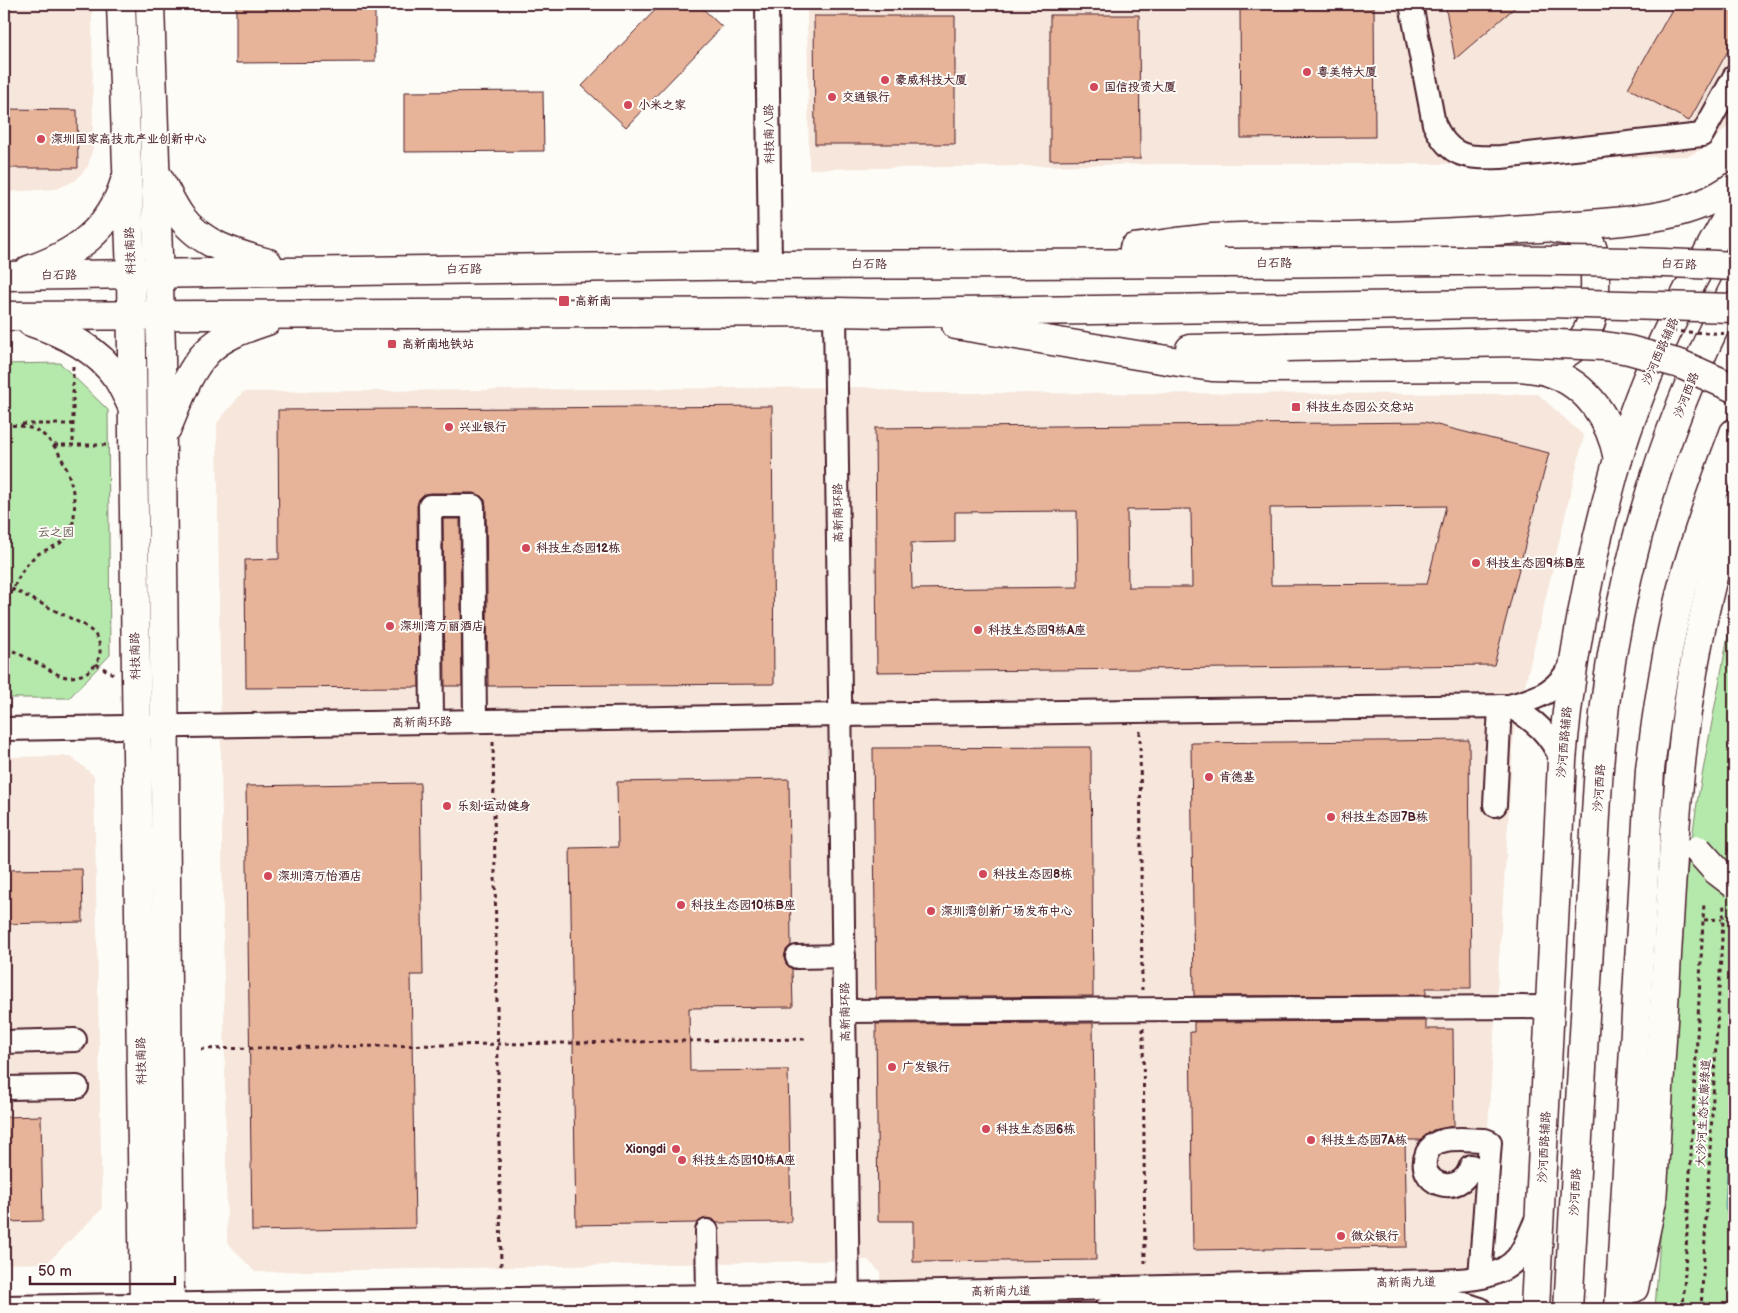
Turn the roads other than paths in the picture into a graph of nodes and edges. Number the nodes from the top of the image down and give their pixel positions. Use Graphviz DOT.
graph roads {
  1 [pos="121,4"];
  2 [pos="150,4"];
  3 [pos="767,4"];
  4 [pos="1411,4"];
  5 [pos="1734,77"];
  6 [pos="156,172"];
  7 [pos="128,173"];
  8 [pos="1734,186"];
  9 [pos="1734,206"];
  10 [pos="1539,229"];
  11 [pos="1019,263"];
  12 [pos="770,265"];
  13 [pos="1734,266"];
  14 [pos="319,272"];
  15 [pos="131,274"];
  16 [pos="159,274"];
  17 [pos="8,276"];
  18 [pos="1734,288"];
  19 [pos="1734,308"];
  20 [pos="835,312"];
  21 [pos="889,313"];
  22 [pos="281,315"];
  23 [pos="8,316"];
  24 [pos="131,316"];
  25 [pos="161,316"];
  26 [pos="1103,350"];
  27 [pos="1519,367"];
  28 [pos="1734,388"];
  29 [pos="132,407"];
  30 [pos="1734,433"];
  31 [pos="162,441"];
  32 [pos="1618,459"];
  33 [pos="1733,512"];
  34 [pos="1620,610"];
  35 [pos="1573,662"];
  36 [pos="1505,706"];
  37 [pos="841,714"];
  38 [pos="475,721"];
  39 [pos="432,722"];
  40 [pos="136,727"];
  41 [pos="165,727"];
  42 [pos="4,729"];
  43 [pos="1562,761"];
  44 [pos="1495,805"];
  45 [pos="1677,805"];
  46 [pos="1734,884"];
  47 [pos="1554,916"];
  48 [pos="844,956"];
  49 [pos="797,957"];
  50 [pos="1550,1006"];
  51 [pos="845,1011"];
  52 [pos="75,1040"];
  53 [pos="4,1042"];
  54 [pos="77,1087"];
  55 [pos="4,1088"];
  56 [pos="1471,1166"];
  57 [pos="1541,1208"];
  58 [pos="707,1231"];
  59 [pos="1480,1277"];
  60 [pos="708,1296"];
  61 [pos="848,1302"];
  62 [pos="4,1307"];
  63 [pos="157,1307"];
  64 [pos="1299,1307"];
  65 [pos="1106,1309"];
  66 [pos="1480,1309"];
  67 [pos="1535,1309"];
  68 [pos="1568,1309"];
  69 [pos="1619,1309"];
  70 [pos="1629,1309"];
  1 -- 7 [label="main road, 科技南路"];
  2 -- 6 [label="main road"];
  3 -- 12 [label="street, 科技南八路"];
  4 -- 5 [label="street"];
  6 -- 14 [label="main road"];
  6 -- 16 [label="main road"];
  7 -- 15 [label="main road, 科技南路"];
  7 -- 17 [label="main road"];
  8 -- 10 [label="main road"];
  9 -- 32 [label="main road, 沙河西路辅路"];
  10 -- 11 [label="main road"];
  10 -- 27 [label="main road"];
  11 -- 12 [label="main road, 白石路"];
  11 -- 13 [label="main road, 白石路, bridge"];
  12 -- 14 [label="main road, 白石路"];
  14 -- 16 [label="main road, 白石路"];
  15 -- 16 [label="main road, 白石路"];
  15 -- 17 [label="main road, 白石路"];
  15 -- 24 [label="main road, 科技南路"];
  16 -- 25 [label="main road"];
  18 -- 34 [label="main road, 沙河西路"];
  19 -- 21 [label="main road, bridge"];
  20 -- 21 [label="main road"];
  20 -- 22 [label="main road"];
  20 -- 37 [label="street, 高新南环路"];
  21 -- 26 [label="main road"];
  22 -- 25 [label="main road"];
  22 -- 31 [label="main road"];
  23 -- 24 [label="main road"];
  23 -- 29 [label="main road"];
  24 -- 25 [label="main road"];
  24 -- 29 [label="main road, 科技南路"];
  25 -- 31 [label="main road"];
  26 -- 27 [label="main road"];
  26 -- 28 [label="main road, bridge"];
  27 -- 32 [label="main road"];
  29 -- 40 [label="main road, 科技南路"];
  30 -- 69 [label="main road"];
  31 -- 41 [label="main road"];
  32 -- 35 [label="main road, 沙河西路辅路"];
  33 -- 45 [label="main road"];
  34 -- 47 [label="main road"];
  34 -- 68 [label="main road, 沙河西路"];
  35 -- 36 [label="street"];
  35 -- 43 [label="main road, 沙河西路辅路"];
  36 -- 37 [label="street"];
  36 -- 43 [label="street"];
  36 -- 44 [label="street"];
  37 -- 38 [label="street, 高新南环路"];
  37 -- 48 [label="street, 高新南环路"];
  38 -- 39 [label="street, 高新南环路"];
  38 -- 39 [label="street"];
  39 -- 41 [label="street, 高新南环路"];
  40 -- 41 [label="street, 高新南环路"];
  40 -- 42 [label="street, 高新南环路"];
  40 -- 63 [label="main road, 科技南路"];
  41 -- 63 [label="main road"];
  43 -- 47 [label="main road, 沙河西路辅路"];
  45 -- 46 [label="main road, bridge"];
  45 -- 70 [label="main road"];
  47 -- 50 [label="main road, 沙河西路辅路"];
  48 -- 49 [label="street"];
  48 -- 51 [label="street, 高新南环路"];
  50 -- 51 [label="street"];
  50 -- 57 [label="main road, 沙河西路辅路"];
  51 -- 61 [label="street, 高新南环路"];
  52 -- 53 [label="street"];
  54 -- 55 [label="street"];
  56 -- 59 [label="street"];
  57 -- 59 [label="street, 高新南九道"];
  57 -- 67 [label="main road, 沙河西路辅路"];
  58 -- 60 [label="street"];
  59 -- 61 [label="street, 高新南九道"];
  60 -- 61 [label="street, 高新南九道"];
  60 -- 63 [label="street, 高新南九道"];
  62 -- 63 [label="street, 高新南九道"];
  64 -- 65 [label="street, 高新南九道"];
  64 -- 66 [label="street, 高新南九道"];
}
